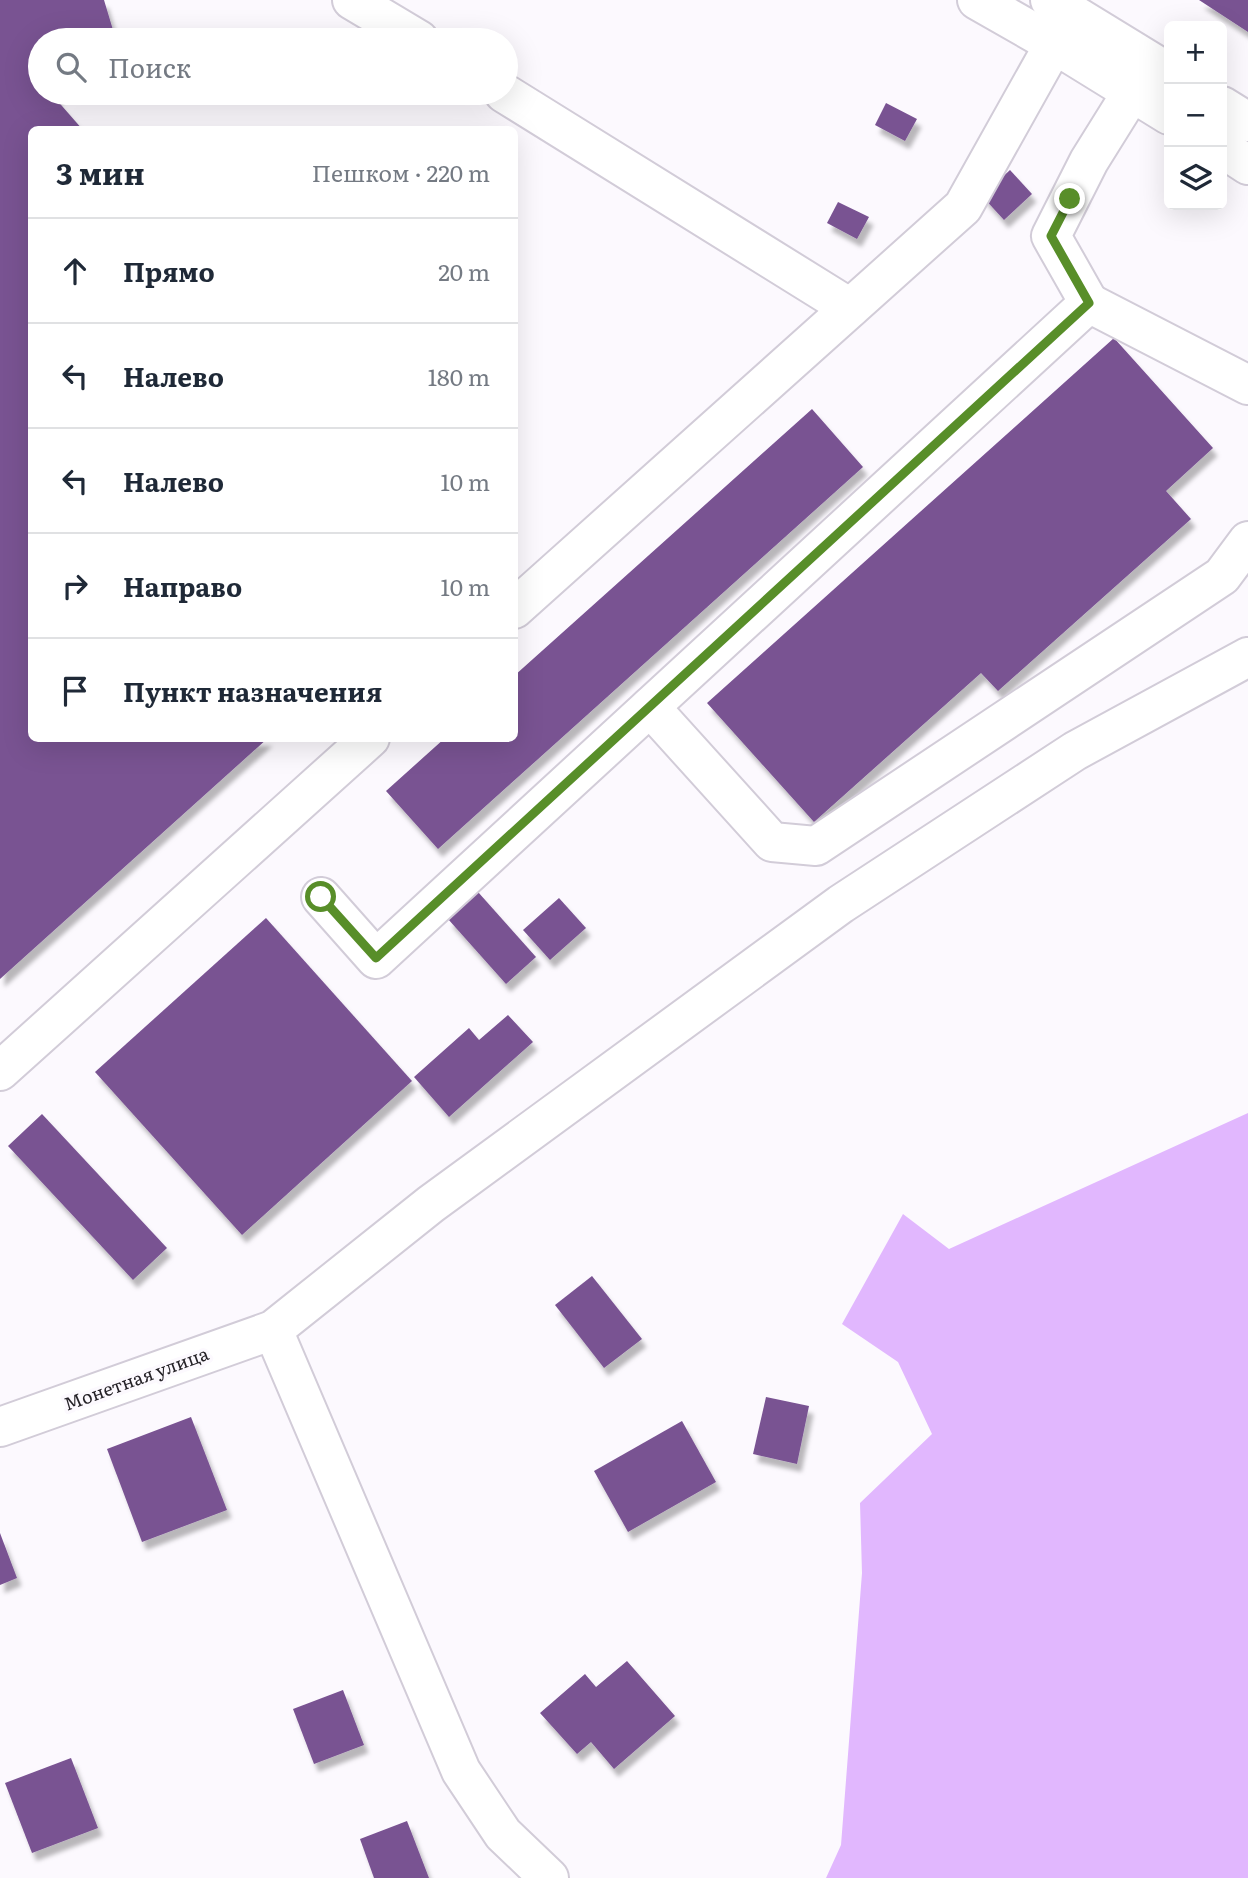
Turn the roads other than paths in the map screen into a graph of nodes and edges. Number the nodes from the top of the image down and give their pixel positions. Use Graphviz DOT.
graph roads {
  1 [pos="352,0"];
  2 [pos="978,0"];
  3 [pos="1059,19"];
  4 [pos="399,28"];
  5 [pos="1164,71"];
  6 [pos="1132,92"];
  7 [pos="518,102"];
  8 [pos="1227,109"];
  9 [pos="1164,113"];
  10 [pos="1248,122"];
  11 [pos="1227,151"];
  12 [pos="1248,165"];
  13 [pos="1089,303"];
  14 [pos="850,308"];
  15 [pos="1248,385"];
  16 [pos="1248,541"];
  17 [pos="518,605"];
  18 [pos="1248,657"];
  19 [pos="650,707"];
  20 [pos="366,742"];
  21 [pos="321,897"];
  22 [pos="0,1071"];
  23 [pos="273,1330"];
  24 [pos="0,1427"];
  25 [pos="549,1878"];
  1 -- 4 [label="street"];
  2 -- 3 [label="street"];
  3 -- 5 [label="street"];
  3 -- 6 [label="street"];
  3 -- 14 [label="street"];
  6 -- 9 [label="street"];
  6 -- 13 [label="street"];
  7 -- 14 [label="street"];
  8 -- 10 [label="street"];
  11 -- 12 [label="street"];
  13 -- 15 [label="street"];
  13 -- 19 [label="street"];
  14 -- 17 [label="street"];
  16 -- 19 [label="street"];
  18 -- 23 [label="street, Монетная улица"];
  19 -- 21 [label="street"];
  20 -- 22 [label="street"];
  23 -- 24 [label="street, Монетная улица"];
  23 -- 25 [label="street"];
}
